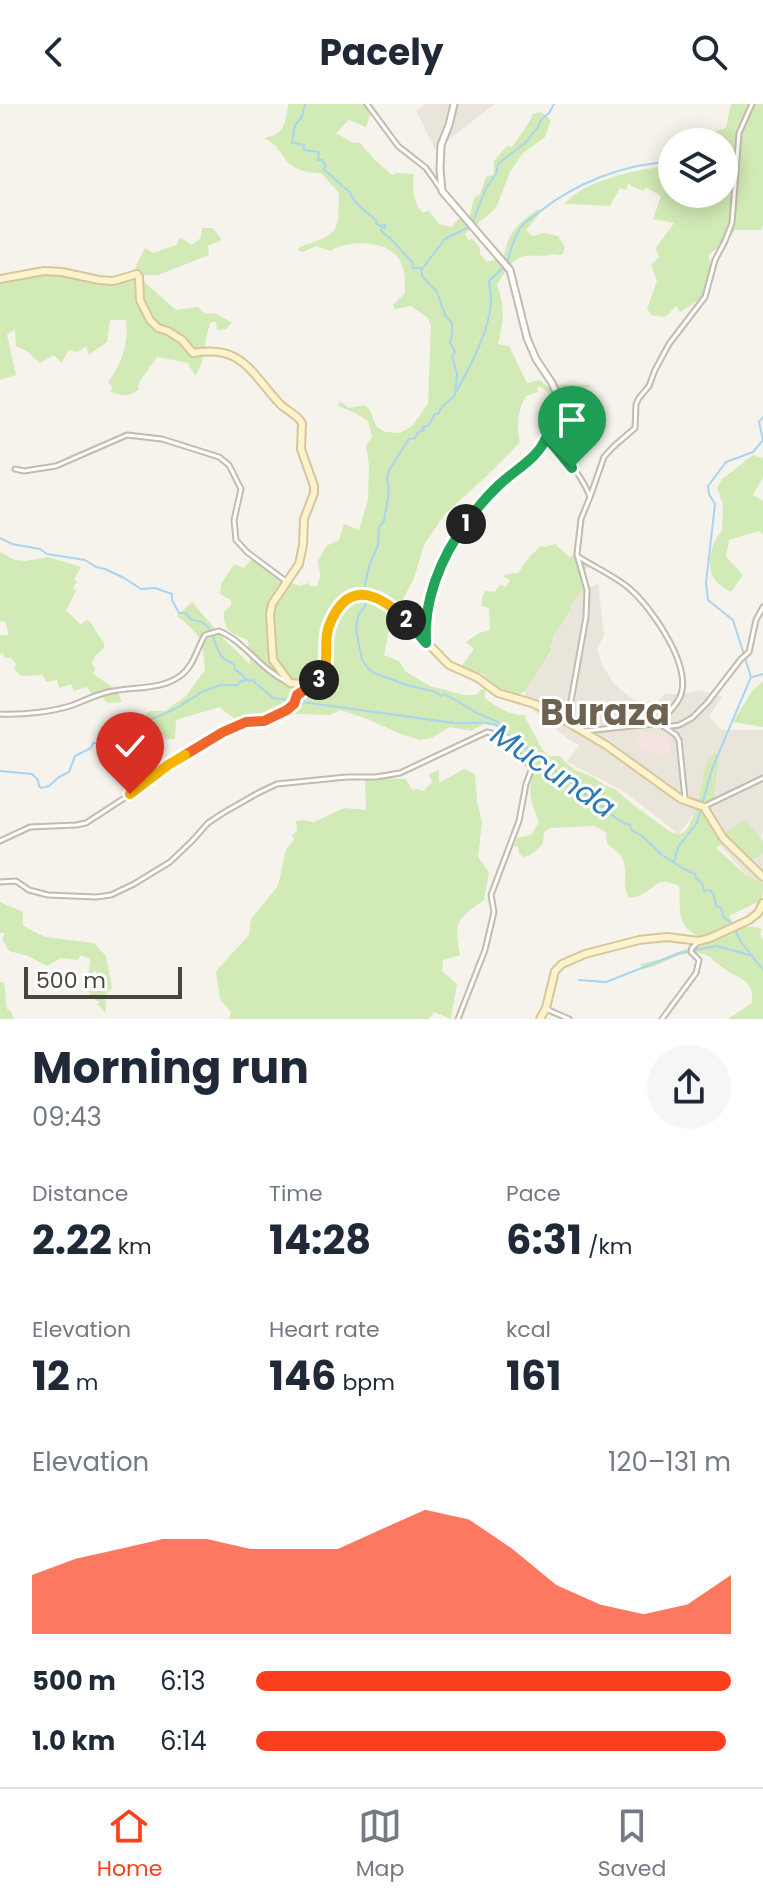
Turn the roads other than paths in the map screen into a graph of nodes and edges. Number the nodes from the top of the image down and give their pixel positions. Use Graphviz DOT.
graph roads {
  1 [pos="367,104"];
  2 [pos="454,104"];
  3 [pos="752,104"];
  4 [pos="442,191"];
  5 [pos="0,279"];
  6 [pos="546,438"];
  7 [pos="15,469"];
  8 [pos="590,497"];
  9 [pos="577,556"];
  10 [pos="288,582"];
  11 [pos="763,607"];
  12 [pos="426,643"];
  13 [pos="292,684"];
  14 [pos="311,685"];
  15 [pos="0,714"];
  16 [pos="565,721"];
  17 [pos="662,725"];
  18 [pos="583,731"];
  19 [pos="763,778"];
  20 [pos="685,801"];
  21 [pos="704,807"];
  22 [pos="0,841"];
  23 [pos="763,877"];
  24 [pos="0,882"];
  25 [pos="763,903"];
  26 [pos="699,941"];
  27 [pos="546,1009"];
  28 [pos="458,1019"];
  29 [pos="540,1019"];
  30 [pos="569,1019"];
  31 [pos="662,1019"];
  1 -- 4 [label="street"];
  2 -- 4 [label="street"];
  3 -- 8 [label="street"];
  4 -- 6 [label="street"];
  5 -- 10 [label="main road"];
  6 -- 8 [label="street"];
  6 -- 12 [label="street"];
  7 -- 10 [label="street"];
  8 -- 9 [label="street"];
  9 -- 16 [label="street"];
  9 -- 17 [label="street"];
  10 -- 13 [label="main road"];
  11 -- 17 [label="street"];
  12 -- 14 [label="main road"];
  12 -- 16 [label="main road"];
  13 -- 14 [label="main road"];
  13 -- 15 [label="street"];
  14 -- 22 [label="street"];
  16 -- 18 [label="main road"];
  17 -- 18 [label="street"];
  17 -- 20 [label="street"];
  18 -- 20 [label="main road"];
  19 -- 21 [label="street"];
  20 -- 21 [label="main road"];
  21 -- 23 [label="main road"];
  24 -- 28 [label="street"];
  25 -- 26 [label="main road"];
  26 -- 27 [label="main road"];
  26 -- 31 [label="street"];
  27 -- 29 [label="main road"];
  27 -- 30 [label="street"];
}
